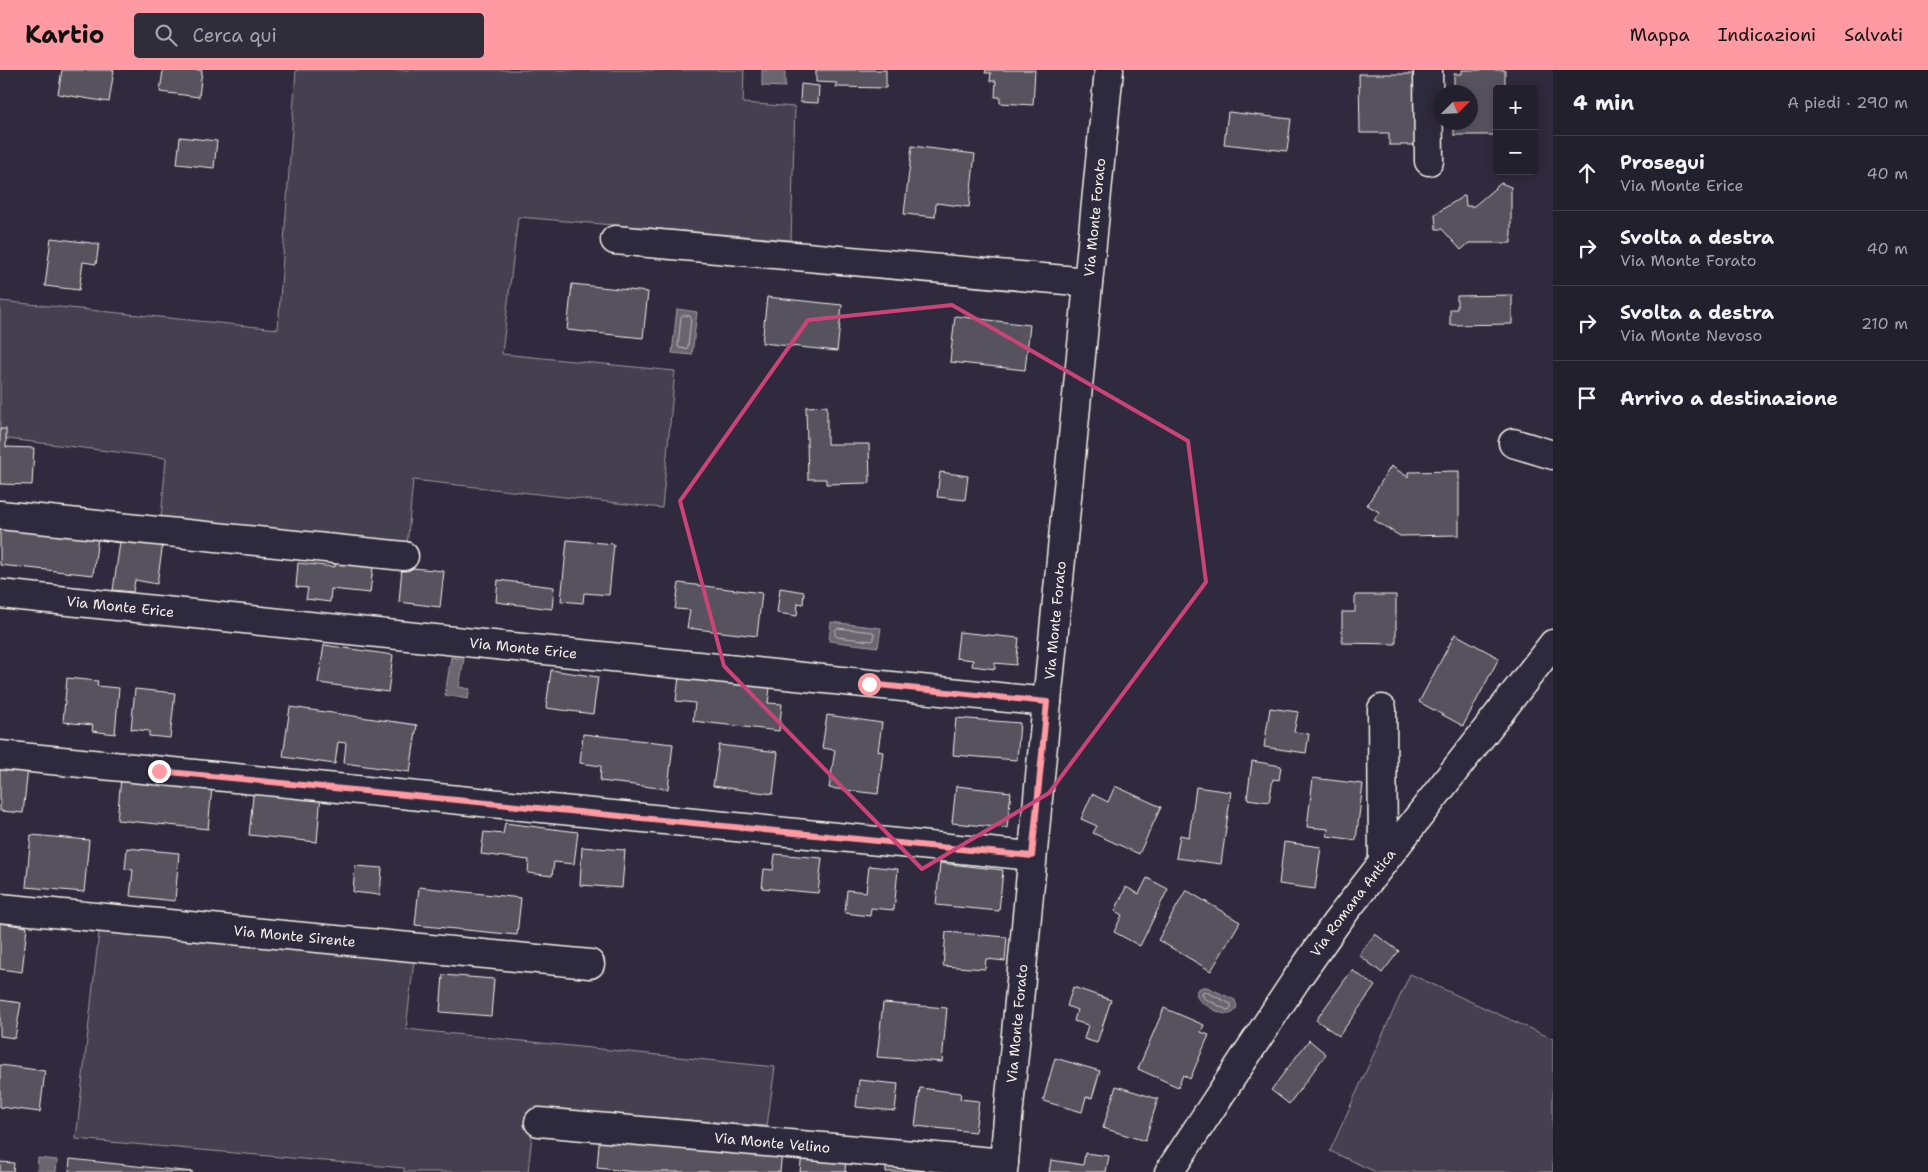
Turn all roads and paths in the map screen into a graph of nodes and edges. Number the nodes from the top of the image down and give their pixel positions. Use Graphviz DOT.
graph roads {
  1 [pos="1109,70"];
  2 [pos="1428,70"];
  3 [pos="1429,161"];
  4 [pos="615,240"];
  5 [pos="1088,282"];
  6 [pos="1513,443"];
  7 [pos="1553,455"];
  8 [pos="0,515"];
  9 [pos="404,556"];
  10 [pos="0,594"];
  11 [pos="1553,644"];
  12 [pos="1047,702"];
  13 [pos="1382,709"];
  14 [pos="0,755"];
  15 [pos="1032,856"];
  16 [pos="1383,862"];
  17 [pos="0,908"];
  18 [pos="590,964"];
  19 [pos="539,1122"];
  20 [pos="1004,1167"];
  21 [pos="1169,1172"];
  1 -- 5 [label="street, Via Monte Forato"];
  2 -- 3 [label="street"];
  4 -- 5 [label="street"];
  5 -- 12 [label="street, Via Monte Forato"];
  6 -- 7 [label="street"];
  8 -- 9 [label="street"];
  10 -- 12 [label="street, Via Monte Erice"];
  11 -- 16 [label="street, Via Romana Antica"];
  12 -- 15 [label="street, Via Monte Forato"];
  13 -- 16 [label="street"];
  14 -- 15 [label="street"];
  15 -- 20 [label="street, Via Monte Forato"];
  16 -- 21 [label="street, Via Romana Antica"];
  17 -- 18 [label="street, Via Monte Sirente"];
  19 -- 20 [label="street, Via Monte Velino"];
}
